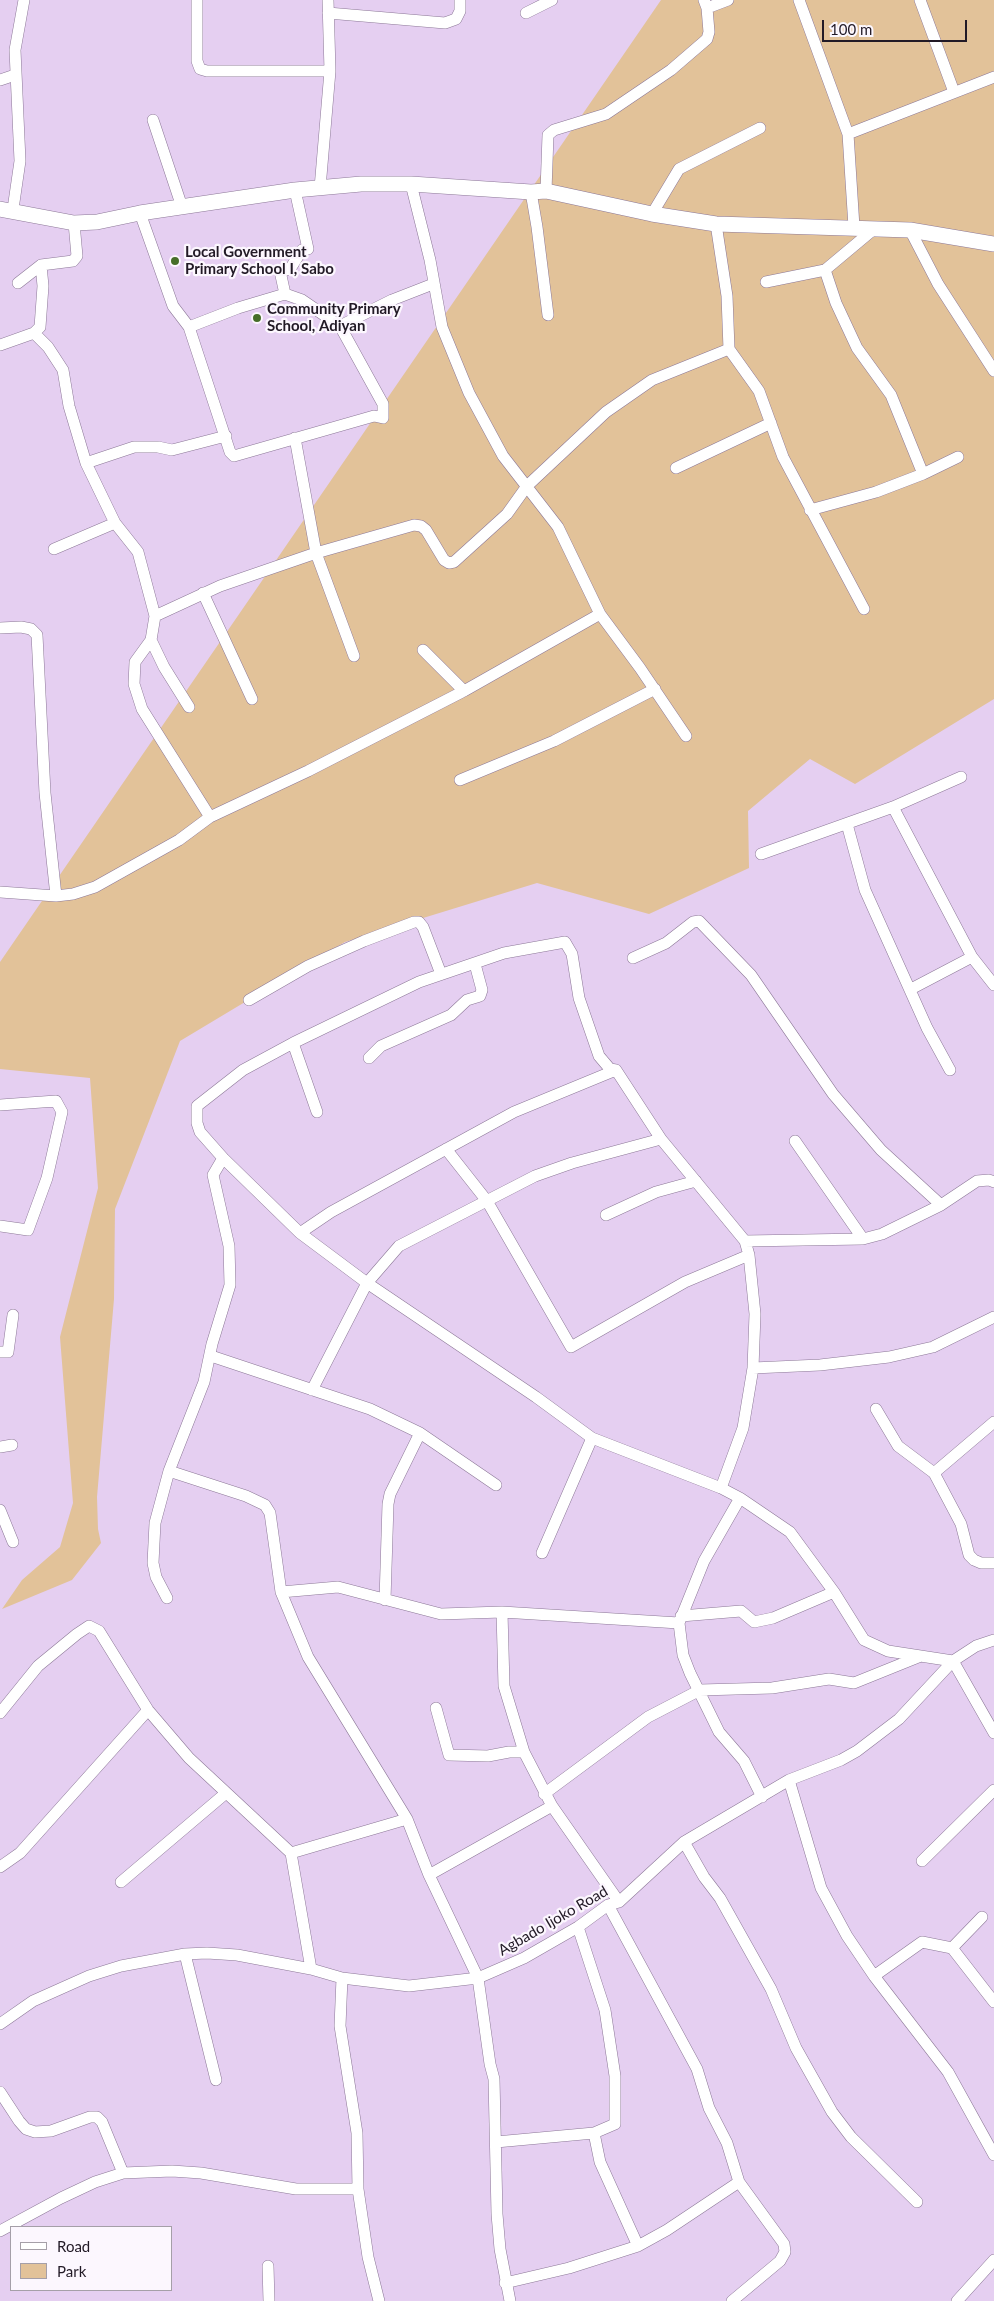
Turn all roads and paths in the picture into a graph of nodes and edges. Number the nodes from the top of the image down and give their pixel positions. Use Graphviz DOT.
graph roads {
  1 [pos="24,0"];
  2 [pos="197,0"];
  3 [pos="328,0"];
  4 [pos="460,0"];
  5 [pos="552,0"];
  6 [pos="728,0"];
  7 [pos="799,0"];
  8 [pos="920,0"];
  9 [pos="705,4"];
  10 [pos="328,13"];
  11 [pos="526,13"];
  12 [pos="330,71"];
  13 [pos="15,75"];
  14 [pos="994,77"];
  15 [pos="0,80"];
  16 [pos="954,92"];
  17 [pos="153,120"];
  18 [pos="760,128"];
  19 [pos="848,134"];
  20 [pos="411,184"];
  21 [pos="320,188"];
  22 [pos="295,190"];
  23 [pos="538,192"];
  24 [pos="182,207"];
  25 [pos="6,209"];
  26 [pos="140,213"];
  27 [pos="652,214"];
  28 [pos="74,223"];
  29 [pos="716,224"];
  30 [pos="854,227"];
  31 [pos="874,229"];
  32 [pos="910,230"];
  33 [pos="994,244"];
  34 [pos="41,265"];
  35 [pos="825,270"];
  36 [pos="766,282"];
  37 [pos="18,283"];
  38 [pos="433,284"];
  39 [pos="285,294"];
  40 [pos="548,314"];
  41 [pos="340,326"];
  42 [pos="189,327"];
  43 [pos="34,333"];
  44 [pos="0,345"];
  45 [pos="728,349"];
  46 [pos="994,371"];
  47 [pos="771,423"];
  48 [pos="226,436"];
  49 [pos="295,438"];
  50 [pos="958,457"];
  51 [pos="86,462"];
  52 [pos="676,468"];
  53 [pos="922,474"];
  54 [pos="527,486"];
  55 [pos="810,510"];
  56 [pos="115,523"];
  57 [pos="54,549"];
  58 [pos="316,554"];
  59 [pos="203,593"];
  60 [pos="864,609"];
  61 [pos="600,614"];
  62 [pos="155,616"];
  63 [pos="0,628"];
  64 [pos="151,640"];
  65 [pos="423,650"];
  66 [pos="354,656"];
  67 [pos="655,689"];
  68 [pos="464,691"];
  69 [pos="252,699"];
  70 [pos="189,707"];
  71 [pos="686,736"];
  72 [pos="962,777"];
  73 [pos="460,780"];
  74 [pos="893,807"];
  75 [pos="210,817"];
  76 [pos="847,824"];
  77 [pos="761,854"];
  78 [pos="0,892"];
  79 [pos="56,896"];
  80 [pos="972,957"];
  81 [pos="633,958"];
  82 [pos="475,964"];
  83 [pos="441,974"];
  84 [pos="994,985"];
  85 [pos="911,989"];
  86 [pos="249,1000"];
  87 [pos="293,1043"];
  88 [pos="369,1058"];
  89 [pos="616,1070"];
  90 [pos="950,1070"];
  91 [pos="0,1105"];
  92 [pos="318,1112"];
  93 [pos="661,1139"];
  94 [pos="795,1141"];
  95 [pos="446,1149"];
  96 [pos="223,1158"];
  97 [pos="696,1182"];
  98 [pos="994,1182"];
  99 [pos="487,1200"];
  100 [pos="941,1205"];
  101 [pos="606,1215"];
  102 [pos="0,1226"];
  103 [pos="300,1233"];
  104 [pos="863,1239"];
  105 [pos="745,1241"];
  106 [pos="749,1256"];
  107 [pos="367,1283"];
  108 [pos="13,1315"];
  109 [pos="994,1318"];
  110 [pos="0,1352"];
  111 [pos="211,1356"];
  112 [pos="753,1368"];
  113 [pos="312,1390"];
  114 [pos="876,1409"];
  115 [pos="994,1422"];
  116 [pos="420,1433"];
  117 [pos="592,1438"];
  118 [pos="169,1471"];
  119 [pos="934,1473"];
  120 [pos="496,1485"];
  121 [pos="721,1488"];
  122 [pos="740,1498"];
  123 [pos="0,1510"];
  124 [pos="13,1542"];
  125 [pos="542,1553"];
  126 [pos="994,1563"];
  127 [pos="281,1592"];
  128 [pos="834,1592"];
  129 [pos="167,1598"];
  130 [pos="385,1600"];
  131 [pos="502,1612"];
  132 [pos="680,1619"];
  133 [pos="994,1640"];
  134 [pos="921,1656"];
  135 [pos="953,1661"];
  136 [pos="700,1690"];
  137 [pos="436,1708"];
  138 [pos="148,1710"];
  139 [pos="0,1712"];
  140 [pos="994,1733"];
  141 [pos="524,1752"];
  142 [pos="789,1780"];
  143 [pos="994,1790"];
  144 [pos="226,1793"];
  145 [pos="544,1794"];
  146 [pos="762,1797"];
  147 [pos="552,1806"];
  148 [pos="407,1819"];
  149 [pos="684,1842"];
  150 [pos="291,1853"];
  151 [pos="922,1861"];
  152 [pos="0,1867"];
  153 [pos="429,1875"];
  154 [pos="121,1882"];
  155 [pos="613,1904"];
  156 [pos="982,1917"];
  157 [pos="578,1927"];
  158 [pos="952,1948"];
  159 [pos="186,1954"];
  160 [pos="310,1969"];
  161 [pos="874,1976"];
  162 [pos="342,1978"];
  163 [pos="478,1978"];
  164 [pos="991,1988"];
  165 [pos="994,2002"];
  166 [pos="0,2024"];
  167 [pos="216,2080"];
  168 [pos="0,2092"];
  169 [pos="594,2134"];
  170 [pos="496,2142"];
  171 [pos="994,2155"];
  172 [pos="123,2174"];
  173 [pos="739,2182"];
  174 [pos="358,2190"];
  175 [pos="917,2202"];
  176 [pos="0,2231"];
  177 [pos="638,2246"];
  178 [pos="994,2260"];
  179 [pos="268,2266"];
  180 [pos="505,2283"];
  181 [pos="269,2301"];
  182 [pos="379,2301"];
  183 [pos="510,2301"];
  184 [pos="732,2301"];
  185 [pos="957,2301"];
  1 -- 13 [label="street"];
  2 -- 12 [label="street"];
  3 -- 10 [label="street"];
  4 -- 10 [label="street"];
  5 -- 11 [label="street"];
  6 -- 9 [label="street"];
  7 -- 19 [label="street"];
  8 -- 16 [label="street"];
  9 -- 23 [label="street"];
  10 -- 12 [label="street"];
  12 -- 21 [label="street"];
  13 -- 15 [label="street"];
  13 -- 25 [label="street"];
  14 -- 16 [label="street"];
  16 -- 19 [label="street"];
  17 -- 24 [label="street"];
  18 -- 27 [label="street"];
  19 -- 30 [label="street"];
  20 -- 21 [label="main road"];
  20 -- 23 [label="main road"];
  20 -- 38 [label="street"];
  21 -- 22 [label="main road"];
  22 -- 24 [label="main road"];
  22 -- 39 [label="street"];
  23 -- 27 [label="main road"];
  23 -- 40 [label="street"];
  24 -- 26 [label="main road"];
  25 -- 28 [label="main road"];
  26 -- 28 [label="main road"];
  26 -- 42 [label="street"];
  27 -- 29 [label="main road"];
  28 -- 34 [label="street"];
  29 -- 30 [label="main road"];
  29 -- 45 [label="street"];
  30 -- 31 [label="main road"];
  31 -- 32 [label="main road"];
  31 -- 35 [label="street"];
  32 -- 33 [label="main road"];
  32 -- 46 [label="street"];
  34 -- 37 [label="street"];
  34 -- 43 [label="street"];
  35 -- 36 [label="street"];
  35 -- 53 [label="street"];
  38 -- 41 [label="street"];
  38 -- 54 [label="street"];
  39 -- 41 [label="street"];
  39 -- 42 [label="street"];
  41 -- 49 [label="street"];
  42 -- 48 [label="street"];
  43 -- 44 [label="street"];
  43 -- 51 [label="street"];
  45 -- 47 [label="street"];
  45 -- 54 [label="street"];
  47 -- 52 [label="street"];
  47 -- 55 [label="street"];
  48 -- 49 [label="street"];
  48 -- 51 [label="street"];
  49 -- 58 [label="street"];
  50 -- 53 [label="street"];
  51 -- 56 [label="street"];
  53 -- 55 [label="street"];
  54 -- 58 [label="street"];
  54 -- 61 [label="street"];
  55 -- 60 [label="street"];
  56 -- 57 [label="street"];
  56 -- 62 [label="street"];
  58 -- 59 [label="street"];
  58 -- 66 [label="street"];
  59 -- 62 [label="street"];
  59 -- 69 [label="street"];
  61 -- 67 [label="street"];
  61 -- 68 [label="street"];
  62 -- 64 [label="street"];
  63 -- 79 [label="street"];
  64 -- 70 [label="street"];
  64 -- 75 [label="street"];
  65 -- 68 [label="street"];
  67 -- 71 [label="street"];
  67 -- 73 [label="street"];
  68 -- 75 [label="street"];
  72 -- 74 [label="street"];
  74 -- 76 [label="street"];
  74 -- 80 [label="street"];
  75 -- 79 [label="street"];
  76 -- 77 [label="street"];
  76 -- 85 [label="street"];
  78 -- 79 [label="street"];
  80 -- 84 [label="street"];
  80 -- 85 [label="street"];
  81 -- 100 [label="street"];
  82 -- 83 [label="street"];
  82 -- 88 [label="street"];
  82 -- 89 [label="street"];
  83 -- 86 [label="street"];
  83 -- 87 [label="street"];
  85 -- 90 [label="street"];
  87 -- 92 [label="street"];
  87 -- 96 [label="street"];
  89 -- 93 [label="street"];
  89 -- 95 [label="street"];
  91 -- 102 [label="street"];
  93 -- 97 [label="street"];
  93 -- 99 [label="street"];
  94 -- 104 [label="street"];
  95 -- 99 [label="street"];
  95 -- 103 [label="street"];
  96 -- 103 [label="street"];
  96 -- 111 [label="street"];
  97 -- 101 [label="street"];
  97 -- 105 [label="street"];
  98 -- 100 [label="street"];
  99 -- 106 [label="street"];
  99 -- 107 [label="street"];
  100 -- 104 [label="street"];
  103 -- 107 [label="street"];
  104 -- 105 [label="street"];
  105 -- 106 [label="street"];
  106 -- 112 [label="street"];
  107 -- 113 [label="street"];
  107 -- 117 [label="street"];
  108 -- 110 [label="street"];
  109 -- 112 [label="street"];
  111 -- 113 [label="street"];
  111 -- 118 [label="street"];
  112 -- 121 [label="street"];
  113 -- 116 [label="street"];
  114 -- 119 [label="street"];
  115 -- 119 [label="street"];
  116 -- 120 [label="street"];
  116 -- 130 [label="street"];
  117 -- 121 [label="street"];
  117 -- 125 [label="street"];
  118 -- 127 [label="street"];
  118 -- 129 [label="street"];
  119 -- 126 [label="street"];
  121 -- 122 [label="street"];
  122 -- 128 [label="street"];
  122 -- 132 [label="street"];
  123 -- 124 [label="street"];
  127 -- 130 [label="street"];
  127 -- 148 [label="street"];
  128 -- 132 [label="street"];
  128 -- 134 [label="street"];
  130 -- 131 [label="street"];
  131 -- 132 [label="street"];
  131 -- 141 [label="street"];
  132 -- 136 [label="street"];
  133 -- 135 [label="street, Agbado Ijoko Road"];
  134 -- 135 [label="street"];
  134 -- 136 [label="street"];
  135 -- 140 [label="street"];
  135 -- 142 [label="street, Agbado Ijoko Road"];
  136 -- 145 [label="street"];
  136 -- 146 [label="street"];
  137 -- 141 [label="street"];
  138 -- 139 [label="street"];
  138 -- 144 [label="street"];
  138 -- 152 [label="street"];
  141 -- 145 [label="street"];
  142 -- 146 [label="street, Agbado Ijoko Road"];
  142 -- 161 [label="street"];
  143 -- 151 [label="street"];
  144 -- 150 [label="street"];
  144 -- 154 [label="street"];
  145 -- 147 [label="street"];
  146 -- 149 [label="street, Agbado Ijoko Road"];
  147 -- 153 [label="street"];
  147 -- 155 [label="street"];
  148 -- 150 [label="street"];
  148 -- 153 [label="street"];
  149 -- 155 [label="street, Agbado Ijoko Road"];
  149 -- 175 [label="street"];
  150 -- 160 [label="street"];
  153 -- 163 [label="street"];
  155 -- 157 [label="street, Agbado Ijoko Road"];
  155 -- 173 [label="street"];
  156 -- 158 [label="street"];
  157 -- 163 [label="street, Agbado Ijoko Road"];
  157 -- 169 [label="street"];
  158 -- 161 [label="street"];
  158 -- 164 [label="street"];
  159 -- 160 [label="street, Agbado Ijoko Road"];
  159 -- 166 [label="street, Agbado Ijoko Road"];
  159 -- 167 [label="street"];
  160 -- 162 [label="street, Agbado Ijoko Road"];
  161 -- 171 [label="street"];
  162 -- 163 [label="street, Agbado Ijoko Road"];
  162 -- 174 [label="street"];
  163 -- 170 [label="street"];
  164 -- 165 [label="street"];
  168 -- 172 [label="street"];
  169 -- 170 [label="street"];
  169 -- 177 [label="street"];
  170 -- 180 [label="street"];
  172 -- 174 [label="street"];
  172 -- 176 [label="street"];
  173 -- 177 [label="street"];
  173 -- 184 [label="street"];
  174 -- 182 [label="street"];
  177 -- 180 [label="street"];
  178 -- 185 [label="street"];
  179 -- 181 [label="street"];
  180 -- 183 [label="street"];
}
